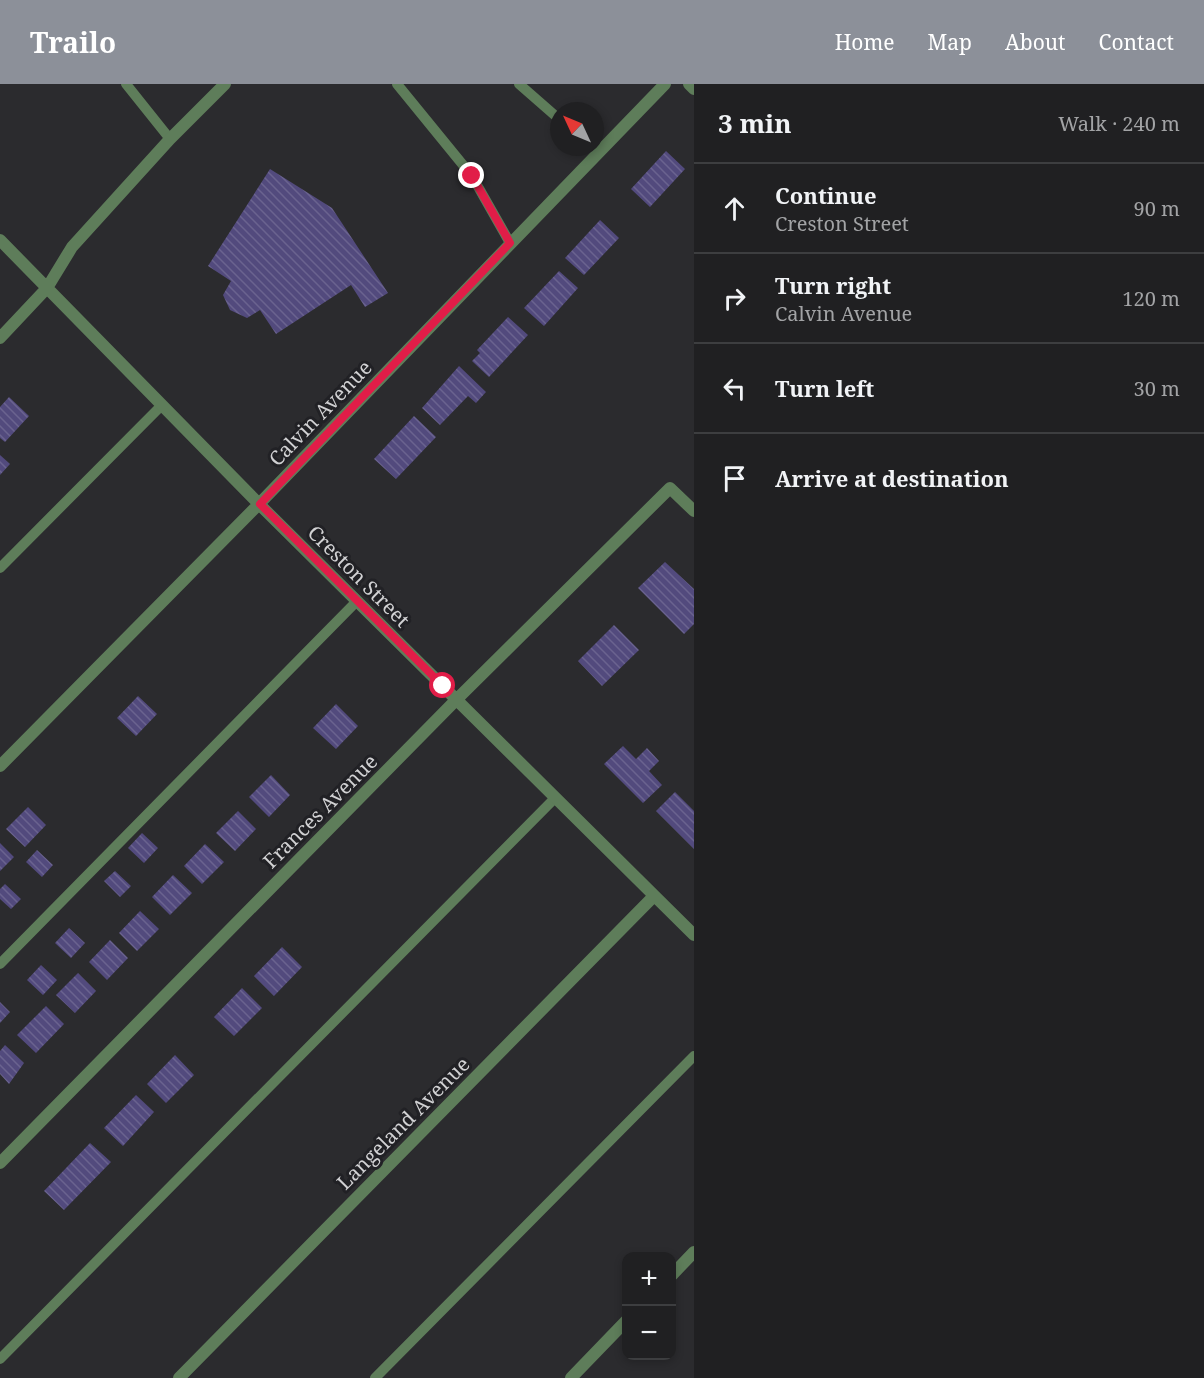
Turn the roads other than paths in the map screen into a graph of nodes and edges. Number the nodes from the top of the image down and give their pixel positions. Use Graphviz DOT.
graph roads {
  1 [pos="126,84"];
  2 [pos="225,84"];
  3 [pos="397,84"];
  4 [pos="519,84"];
  5 [pos="665,84"];
  6 [pos="689,84"];
  7 [pos="694,89"];
  8 [pos="550,111"];
  9 [pos="170,138"];
  10 [pos="604,142"];
  11 [pos="589,156"];
  12 [pos="0,240"];
  13 [pos="510,243"];
  14 [pos="47,288"];
  15 [pos="0,338"];
  16 [pos="162,405"];
  17 [pos="260,504"];
  18 [pos="694,511"];
  19 [pos="0,568"];
  20 [pos="357,601"];
  21 [pos="456,700"];
  22 [pos="0,766"];
  23 [pos="555,798"];
  24 [pos="654,896"];
  25 [pos="694,935"];
  26 [pos="0,964"];
  27 [pos="694,1056"];
  28 [pos="0,1163"];
  29 [pos="694,1252"];
  30 [pos="676,1271"];
  31 [pos="622,1327"];
  32 [pos="0,1359"];
  33 [pos="179,1378"];
  34 [pos="375,1378"];
  35 [pos="571,1378"];
  1 -- 9 [label="lane"];
  2 -- 9 [label="street"];
  3 -- 13 [label="lane"];
  4 -- 8 [label="lane"];
  5 -- 10 [label="street, Calvin Avenue"];
  6 -- 7 [label="street"];
  9 -- 14 [label="street"];
  11 -- 13 [label="street, Calvin Avenue"];
  12 -- 14 [label="street, Creston Street"];
  13 -- 17 [label="street, Calvin Avenue"];
  14 -- 15 [label="street"];
  14 -- 16 [label="street, Creston Street"];
  16 -- 17 [label="street, Creston Street"];
  16 -- 19 [label="lane"];
  17 -- 20 [label="street, Creston Street"];
  17 -- 22 [label="street, Calvin Avenue"];
  18 -- 21 [label="street, Frances Avenue"];
  20 -- 21 [label="street, Creston Street"];
  20 -- 26 [label="lane"];
  21 -- 23 [label="street, Creston Street"];
  21 -- 28 [label="street, Frances Avenue"];
  23 -- 24 [label="street, Creston Street"];
  23 -- 32 [label="lane"];
  24 -- 25 [label="street, Creston Street"];
  24 -- 33 [label="street, Langeland Avenue"];
  27 -- 34 [label="lane"];
  29 -- 30 [label="street"];
  31 -- 35 [label="street"];
}
